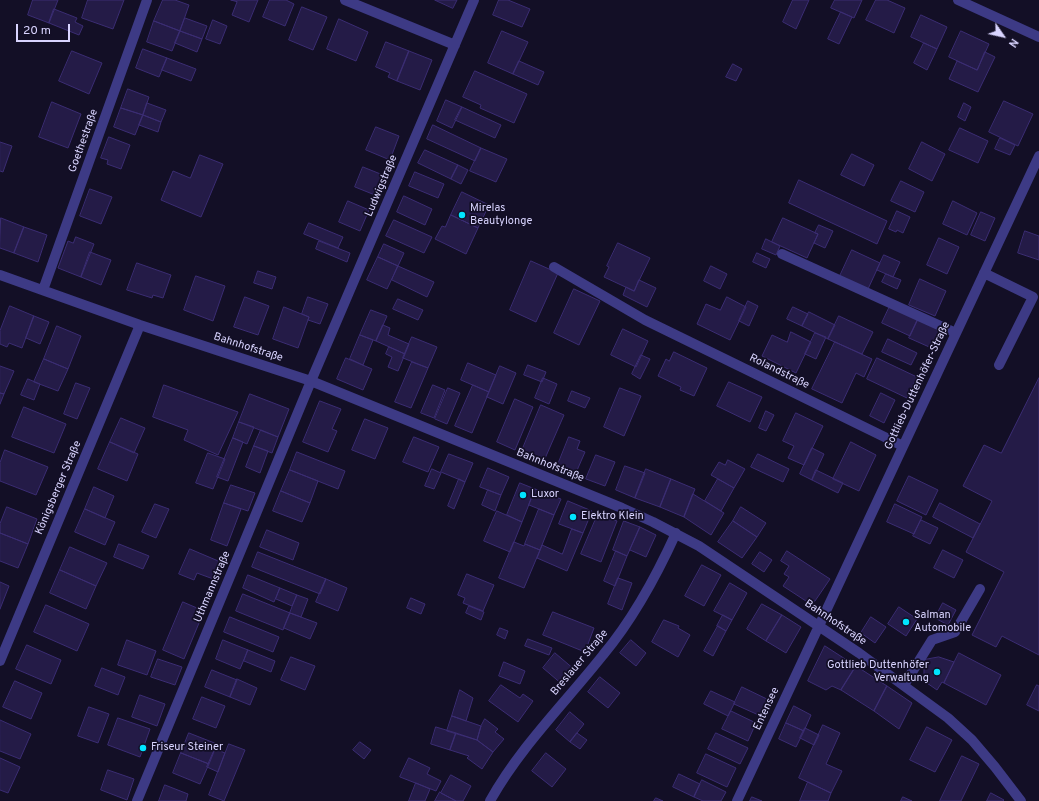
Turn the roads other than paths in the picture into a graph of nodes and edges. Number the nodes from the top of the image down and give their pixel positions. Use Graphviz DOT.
graph roads {
  1 [pos="147,0"];
  2 [pos="346,0"];
  3 [pos="474,0"];
  4 [pos="958,0"];
  5 [pos="1039,37"];
  6 [pos="455,45"];
  7 [pos="1039,156"];
  8 [pos="782,254"];
  9 [pos="554,266"];
  10 [pos="984,273"];
  11 [pos="0,275"];
  12 [pos="43,290"];
  13 [pos="140,325"];
  14 [pos="956,333"];
  15 [pos="999,365"];
  16 [pos="311,381"];
  17 [pos="903,446"];
  18 [pos="676,533"];
  19 [pos="980,589"];
  20 [pos="820,627"];
  21 [pos="0,661"];
  22 [pos="904,685"];
  23 [pos="137,801"];
  24 [pos="490,801"];
  25 [pos="737,801"];
  26 [pos="1021,801"];
  1 -- 12 [label="street, Goethestraße"];
  2 -- 6 [label="street"];
  3 -- 6 [label="street, Ludwigstraße"];
  4 -- 5 [label="street"];
  6 -- 16 [label="street, Ludwigstraße"];
  7 -- 10 [label="street, Gottlieb-Duttenhöfer-Straße"];
  8 -- 14 [label="street"];
  9 -- 17 [label="street, Rolandstraße"];
  10 -- 14 [label="street, Gottlieb-Duttenhöfer-Straße"];
  10 -- 15 [label="street"];
  11 -- 12 [label="street, Bahnhofstraße"];
  12 -- 13 [label="street, Bahnhofstraße"];
  13 -- 16 [label="street, Bahnhofstraße"];
  13 -- 21 [label="street, Königsberger Straße"];
  14 -- 17 [label="street, Gottlieb-Duttenhöfer-Straße"];
  16 -- 18 [label="street, Bahnhofstraße"];
  16 -- 23 [label="street, Uthmannstraße"];
  17 -- 20 [label="street, Gottlieb-Duttenhöfer-Straße"];
  18 -- 20 [label="street, Bahnhofstraße"];
  18 -- 24 [label="street, Breslauer Straße"];
  19 -- 22 [label="street"];
  20 -- 22 [label="street, Bahnhofstraße"];
  20 -- 25 [label="street, Entensee"];
  22 -- 26 [label="street, Bahnhofstraße"];
}
